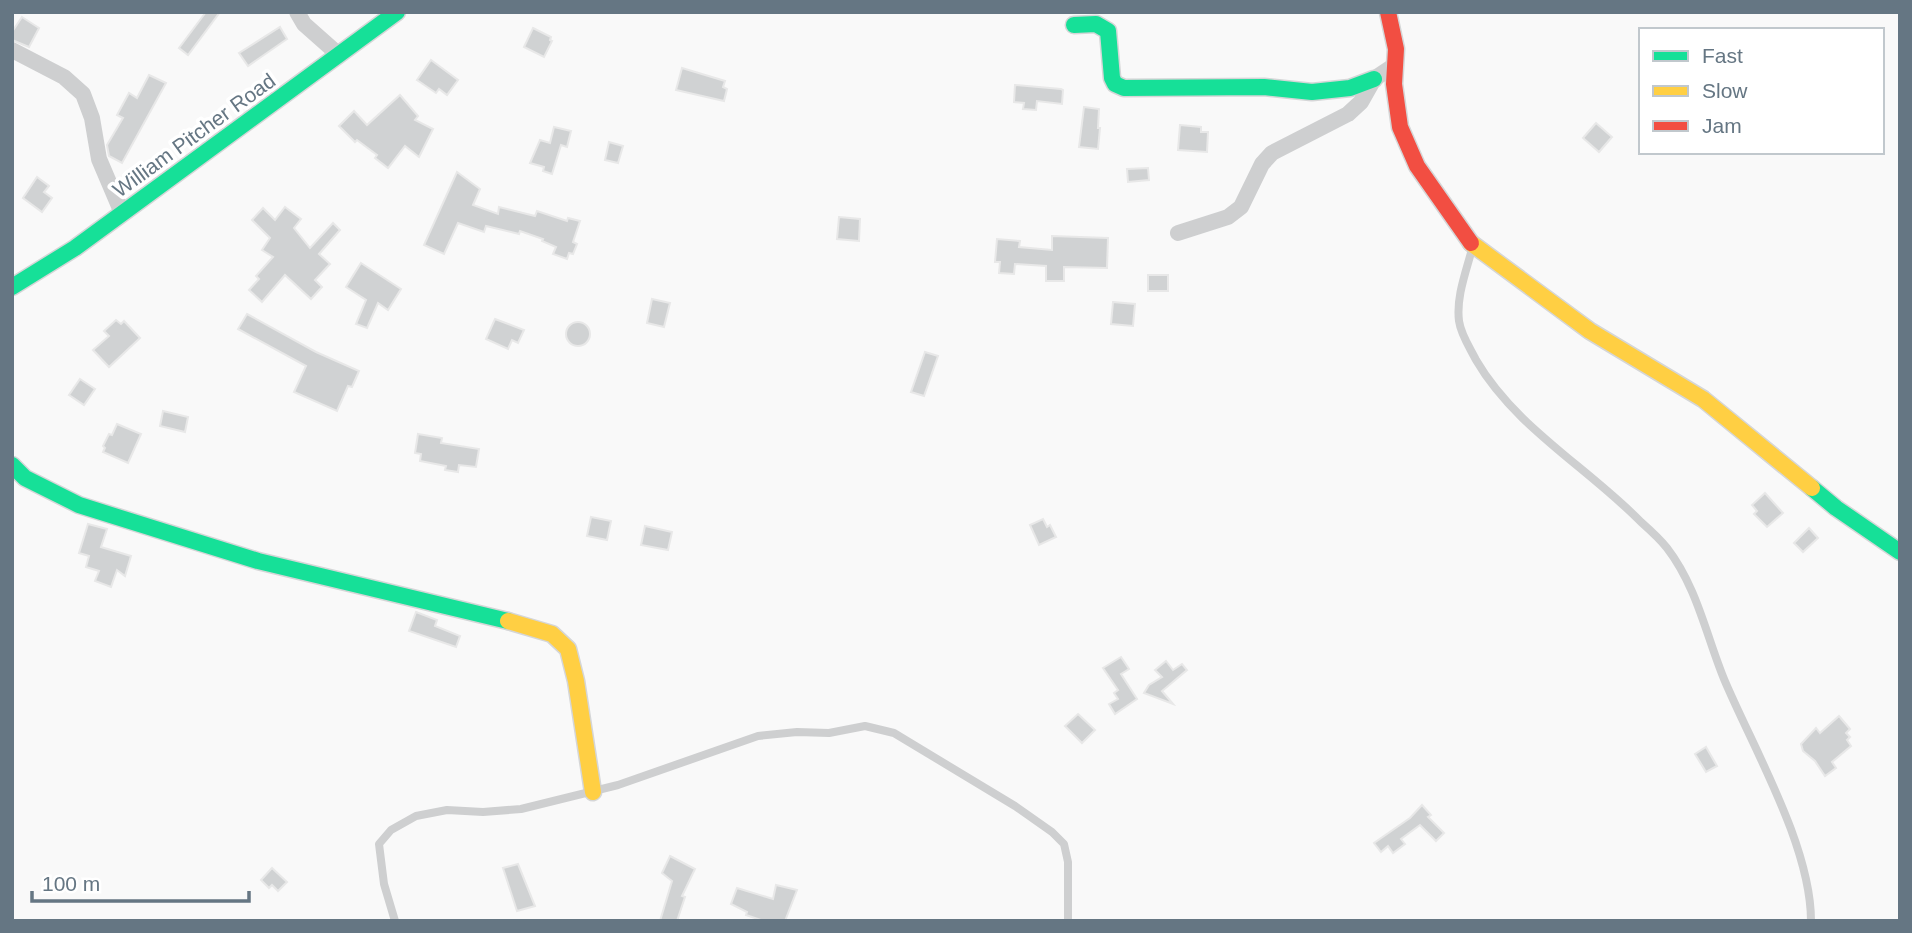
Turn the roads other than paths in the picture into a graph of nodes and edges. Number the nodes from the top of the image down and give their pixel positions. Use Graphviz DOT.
graph roads {
  1 [pos="297,12"];
  2 [pos="397,12"];
  3 [pos="1388,12"];
  4 [pos="1074,25"];
  5 [pos="12,50"];
  6 [pos="339,55"];
  7 [pos="1395,65"];
  8 [pos="1374,79"];
  9 [pos="122,213"];
  10 [pos="1178,233"];
  11 [pos="1473,246"];
  12 [pos="12,287"];
  13 [pos="12,465"];
  14 [pos="1900,552"];
  15 [pos="593,792"];
  16 [pos="395,921"];
  17 [pos="1068,921"];
  18 [pos="1811,921"];
  1 -- 6 [label="street"];
  2 -- 6 [label="street, William Pitcher Road"];
  3 -- 7 [label="street"];
  4 -- 8 [label="street"];
  5 -- 9 [label="street"];
  6 -- 9 [label="street, William Pitcher Road"];
  7 -- 8 [label="street"];
  7 -- 11 [label="street"];
  8 -- 10 [label="street"];
  9 -- 12 [label="street, William Pitcher Road"];
  11 -- 14 [label="street"];
  11 -- 18 [label="lane"];
  13 -- 15 [label="street"];
  15 -- 16 [label="lane"];
  15 -- 17 [label="lane"];
}
